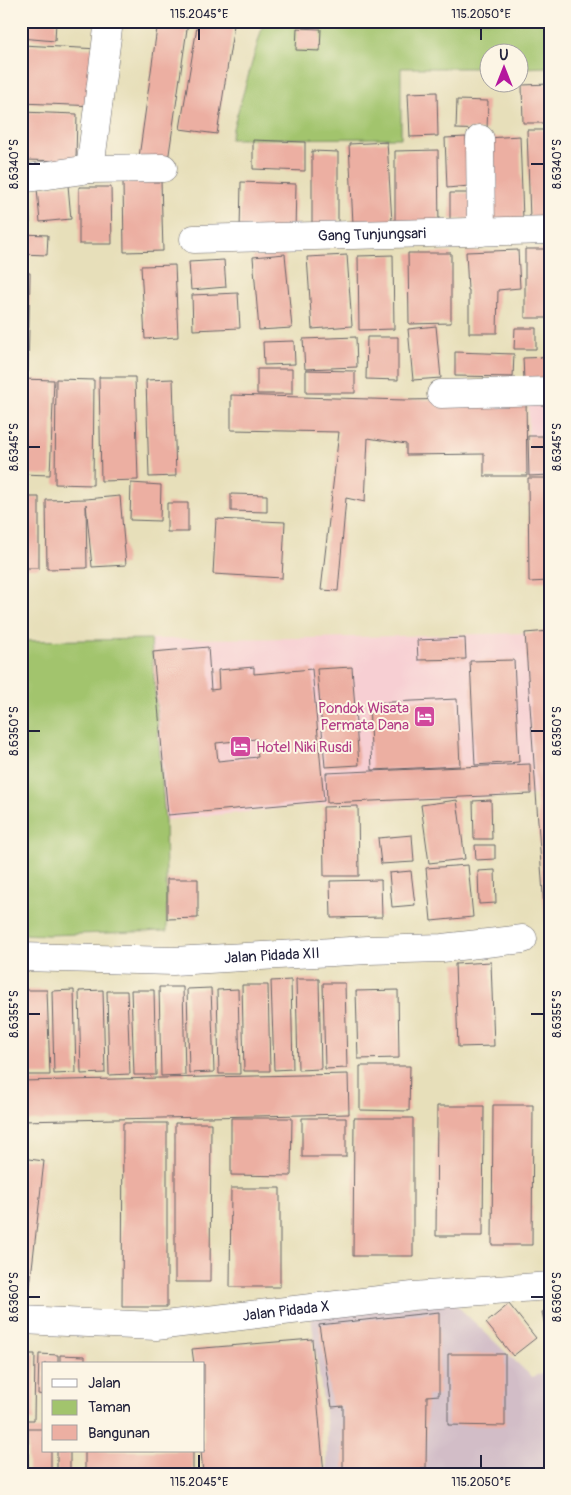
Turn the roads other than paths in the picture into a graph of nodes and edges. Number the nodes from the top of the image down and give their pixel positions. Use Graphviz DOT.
graph roads {
  1 [pos="109,21"];
  2 [pos="480,139"];
  3 [pos="163,168"];
  4 [pos="90,169"];
  5 [pos="21,179"];
  6 [pos="550,230"];
  7 [pos="481,232"];
  8 [pos="194,238"];
  9 [pos="550,390"];
  10 [pos="441,394"];
  11 [pos="524,939"];
  12 [pos="21,957"];
  13 [pos="550,1286"];
  14 [pos="21,1320"];
  1 -- 4 [label="street"];
  2 -- 7 [label="street"];
  3 -- 4 [label="street"];
  4 -- 5 [label="street"];
  6 -- 7 [label="street, Gang Tunjungsari"];
  7 -- 8 [label="street, Gang Tunjungsari"];
  9 -- 10 [label="street"];
  11 -- 12 [label="street, Jalan Pidada XII"];
  13 -- 14 [label="street, Jalan Pidada X"];
}
